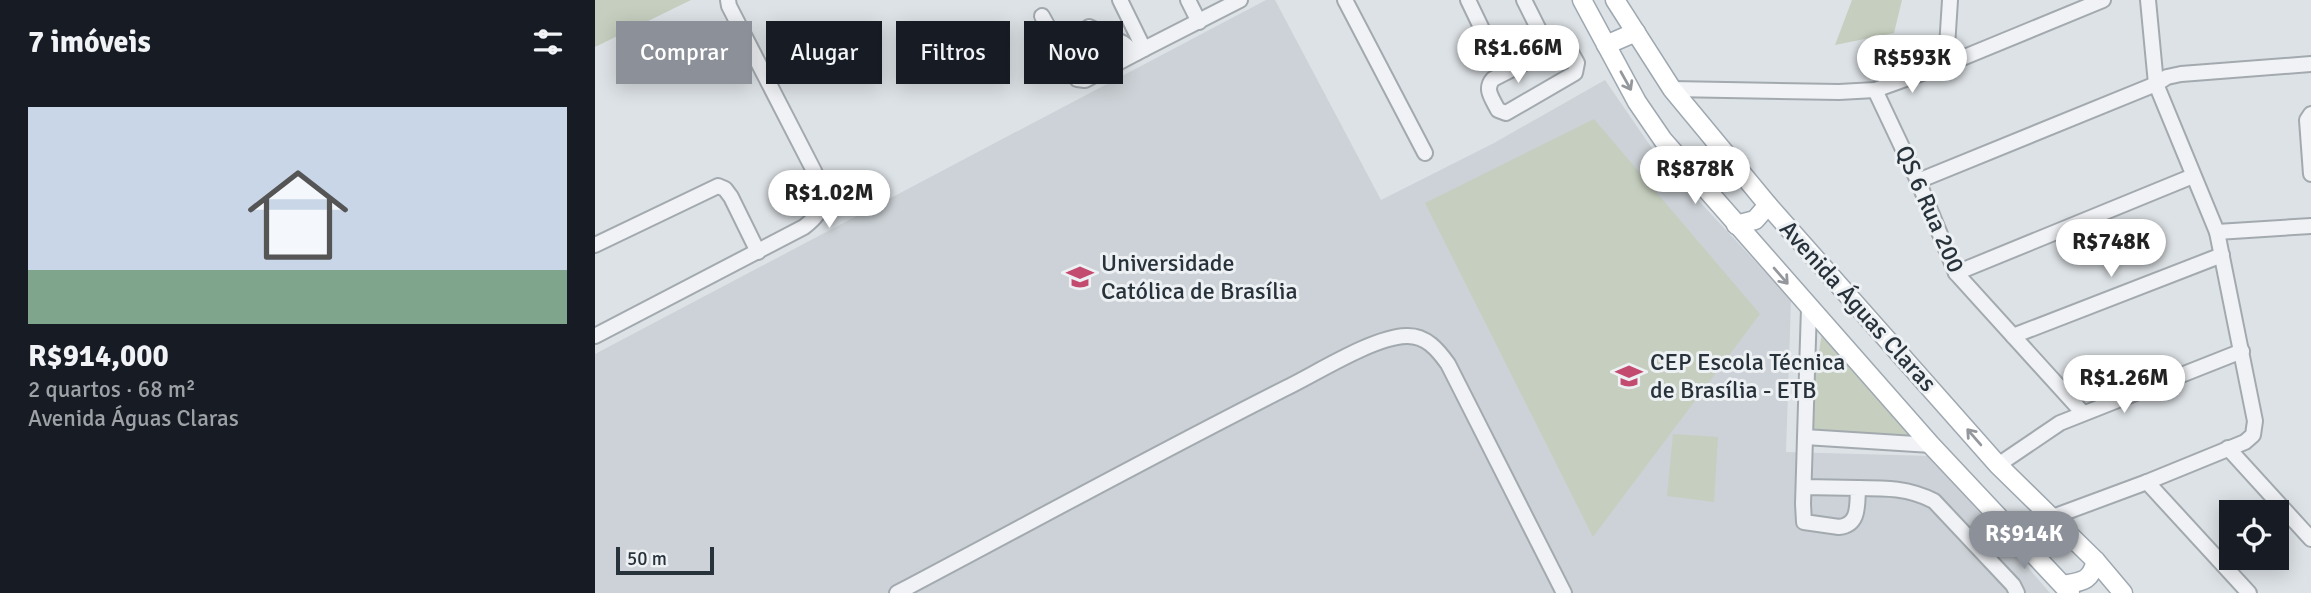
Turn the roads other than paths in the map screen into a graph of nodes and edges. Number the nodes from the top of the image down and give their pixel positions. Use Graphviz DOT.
graph roads {
  1 [pos="728,0"];
  2 [pos="1120,0"];
  3 [pos="1188,0"];
  4 [pos="1240,0"];
  5 [pos="1345,0"];
  6 [pos="1468,0"];
  7 [pos="1524,0"];
  8 [pos="1582,0"];
  9 [pos="1615,0"];
  10 [pos="1950,0"];
  11 [pos="2148,0"];
  12 [pos="2094,2"];
  13 [pos="1223,4"];
  14 [pos="1042,16"];
  15 [pos="1199,22"];
  16 [pos="1636,32"];
  17 [pos="1123,43"];
  18 [pos="1606,45"];
  19 [pos="1549,50"];
  20 [pos="1140,51"];
  21 [pos="1950,63"];
  22 [pos="2311,64"];
  23 [pos="1503,73"];
  24 [pos="2156,84"];
  25 [pos="1672,89"];
  26 [pos="1703,89"];
  27 [pos="1875,90"];
  28 [pos="1686,106"];
  29 [pos="2311,114"];
  30 [pos="1425,153"];
  31 [pos="2311,174"];
  32 [pos="2193,176"];
  33 [pos="1918,181"];
  34 [pos="1768,205"];
  35 [pos="1736,225"];
  36 [pos="2311,226"];
  37 [pos="2217,232"];
  38 [pos="595,245"];
  39 [pos="758,252"];
  40 [pos="2222,255"];
  41 [pos="1956,273"];
  42 [pos="1809,307"];
  43 [pos="595,336"];
  44 [pos="2013,337"];
  45 [pos="2242,351"];
  46 [pos="2083,413"];
  47 [pos="1805,437"];
  48 [pos="1931,445"];
  49 [pos="2228,448"];
  50 [pos="1998,465"];
  51 [pos="2147,482"];
  52 [pos="1804,486"];
  53 [pos="1858,488"];
  54 [pos="2050,518"];
  55 [pos="2311,539"];
  56 [pos="2096,561"];
  57 [pos="2067,589"];
  58 [pos="897,593"];
  59 [pos="1564,593"];
  60 [pos="2017,593"];
  61 [pos="2123,593"];
  62 [pos="2249,593"];
  1 -- 39 [label="street"];
  2 -- 20 [label="street"];
  3 -- 15 [label="street"];
  4 -- 13 [label="street"];
  5 -- 30 [label="street"];
  6 -- 23 [label="street"];
  7 -- 19 [label="street"];
  8 -- 18 [label="main road, Avenida Águas Claras"];
  9 -- 16 [label="main road, Avenida Águas Claras"];
  10 -- 21 [label="street"];
  11 -- 24 [label="street"];
  12 -- 21 [label="street"];
  13 -- 15 [label="street"];
  14 -- 20 [label="street"];
  15 -- 20 [label="street"];
  16 -- 18 [label="main road"];
  16 -- 25 [label="main road, Avenida Águas Claras"];
  17 -- 20 [label="street"];
  18 -- 35 [label="main road, Avenida Águas Claras, one-way"];
  19 -- 23 [label="street"];
  19 -- 23 [label="street"];
  21 -- 27 [label="street"];
  22 -- 24 [label="street"];
  24 -- 32 [label="street"];
  24 -- 33 [label="street"];
  25 -- 26 [label="street"];
  25 -- 28 [label="main road, Avenida Águas Claras"];
  26 -- 27 [label="street"];
  26 -- 28 [label="street"];
  27 -- 33 [label="street, QS 6 Rua 200"];
  28 -- 34 [label="main road, Avenida Águas Claras"];
  29 -- 31 [label="street"];
  32 -- 37 [label="street"];
  32 -- 41 [label="street"];
  33 -- 41 [label="street, QS 6 Rua 200"];
  34 -- 35 [label="main road"];
  50 -- 34 [label="main road, Avenida Águas Claras, one-way"];
  35 -- 42 [label="main road, Avenida Águas Claras, one-way"];
  36 -- 37 [label="street"];
  37 -- 40 [label="street"];
  38 -- 39 [label="street"];
  39 -- 43 [label="street"];
  40 -- 44 [label="street"];
  40 -- 45 [label="street"];
  41 -- 44 [label="street, QS 6 Rua 200"];
  42 -- 47 [label="street"];
  42 -- 48 [label="main road, Avenida Águas Claras"];
  44 -- 46 [label="street, QS 6 Rua 200"];
  45 -- 46 [label="street"];
  45 -- 49 [label="street"];
  46 -- 50 [label="street"];
  47 -- 48 [label="street"];
  47 -- 52 [label="street"];
  48 -- 57 [label="main road, Avenida Águas Claras"];
  49 -- 51 [label="street"];
  49 -- 55 [label="street"];
  50 -- 54 [label="main road, Avenida Águas Claras"];
  51 -- 54 [label="street"];
  51 -- 62 [label="street"];
  52 -- 53 [label="street"];
  52 -- 53 [label="street"];
  53 -- 60 [label="street"];
  54 -- 56 [label="main road, Avenida Águas Claras"];
  56 -- 57 [label="main road"];
  56 -- 61 [label="main road, Avenida Águas Claras"];
  58 -- 59 [label="street"];
}
